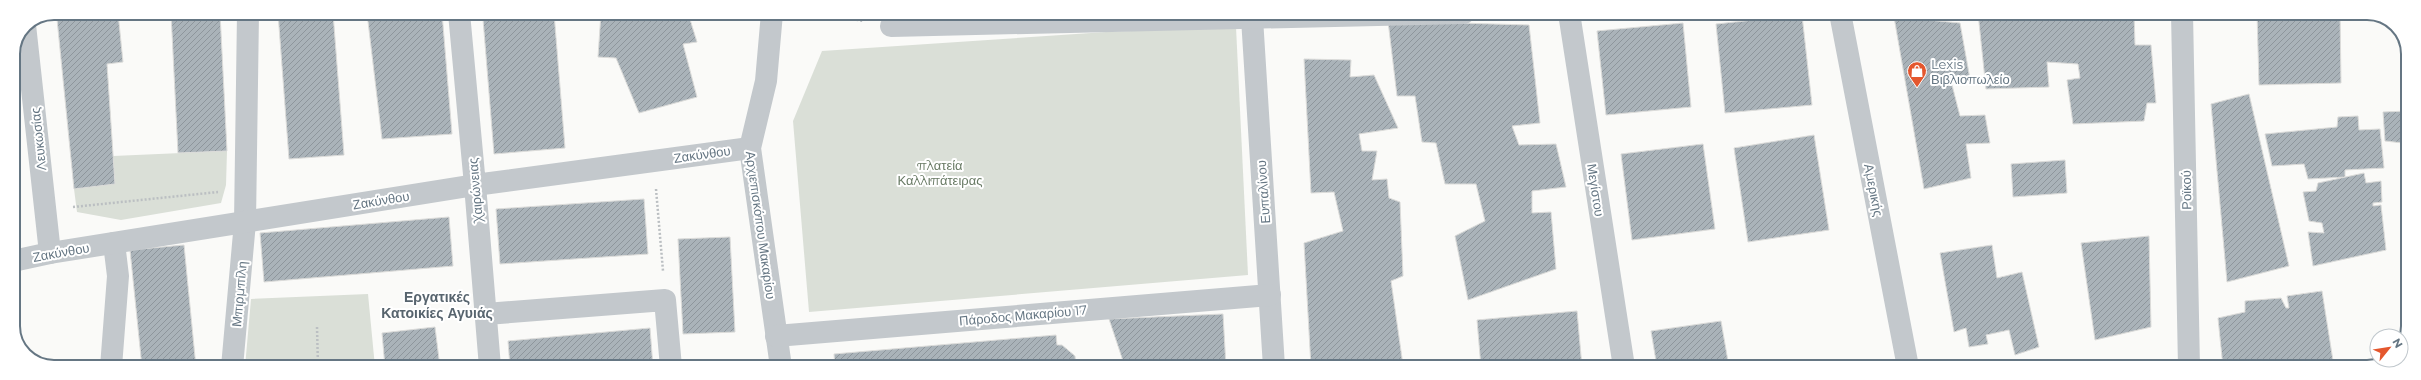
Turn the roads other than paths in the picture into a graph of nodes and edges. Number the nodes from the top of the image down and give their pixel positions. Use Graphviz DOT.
graph roads {
  1 [pos="248,20"];
  2 [pos="460,20"];
  3 [pos="771,20"];
  4 [pos="1162,20"];
  5 [pos="1252,20"];
  6 [pos="1569,20"];
  7 [pos="1841,20"];
  8 [pos="2182,20"];
  9 [pos="891,26"];
  10 [pos="26,35"];
  11 [pos="750,148"];
  12 [pos="475,185"];
  13 [pos="245,222"];
  14 [pos="114,243"];
  15 [pos="50,253"];
  16 [pos="20,259"];
  17 [pos="1270,295"];
  18 [pos="486,314"];
  19 [pos="776,336"];
  20 [pos="112,360"];
  21 [pos="233,360"];
  22 [pos="489,360"];
  23 [pos="670,360"];
  24 [pos="780,360"];
  25 [pos="1274,360"];
  26 [pos="1623,360"];
  27 [pos="1907,360"];
  28 [pos="2189,360"];
  1 -- 13 [label="street, Μπιρμπίλη"];
  2 -- 12 [label="street, Χαιρώνειας"];
  3 -- 11 [label="street, Αρχιεπισκόπου Μακαρίου"];
  4 -- 9 [label="street"];
  5 -- 17 [label="street, Ευπαλίνου"];
  6 -- 26 [label="street, Μεγίστου"];
  7 -- 27 [label="street, Αμερικής"];
  8 -- 28 [label="street, Ροϊκού"];
  10 -- 15 [label="street, Λευκωσίας"];
  11 -- 12 [label="street, Ζακύνθου"];
  11 -- 19 [label="street, Αρχιεπισκόπου Μακαρίου"];
  12 -- 13 [label="street, Ζακύνθου"];
  12 -- 18 [label="street, Χαιρώνειας"];
  13 -- 14 [label="street, Ζακύνθου"];
  13 -- 21 [label="street, Μπιρμπίλη"];
  14 -- 15 [label="street, Ζακύνθου"];
  14 -- 20 [label="street"];
  15 -- 16 [label="street, Ζακύνθου"];
  17 -- 19 [label="street, Πάροδος Μακαρίου 17"];
  17 -- 25 [label="street, Ευπαλίνου"];
  18 -- 22 [label="street, Χαιρώνειας"];
  18 -- 23 [label="street"];
  19 -- 24 [label="street, Αρχιεπισκόπου Μακαρίου"];
}
